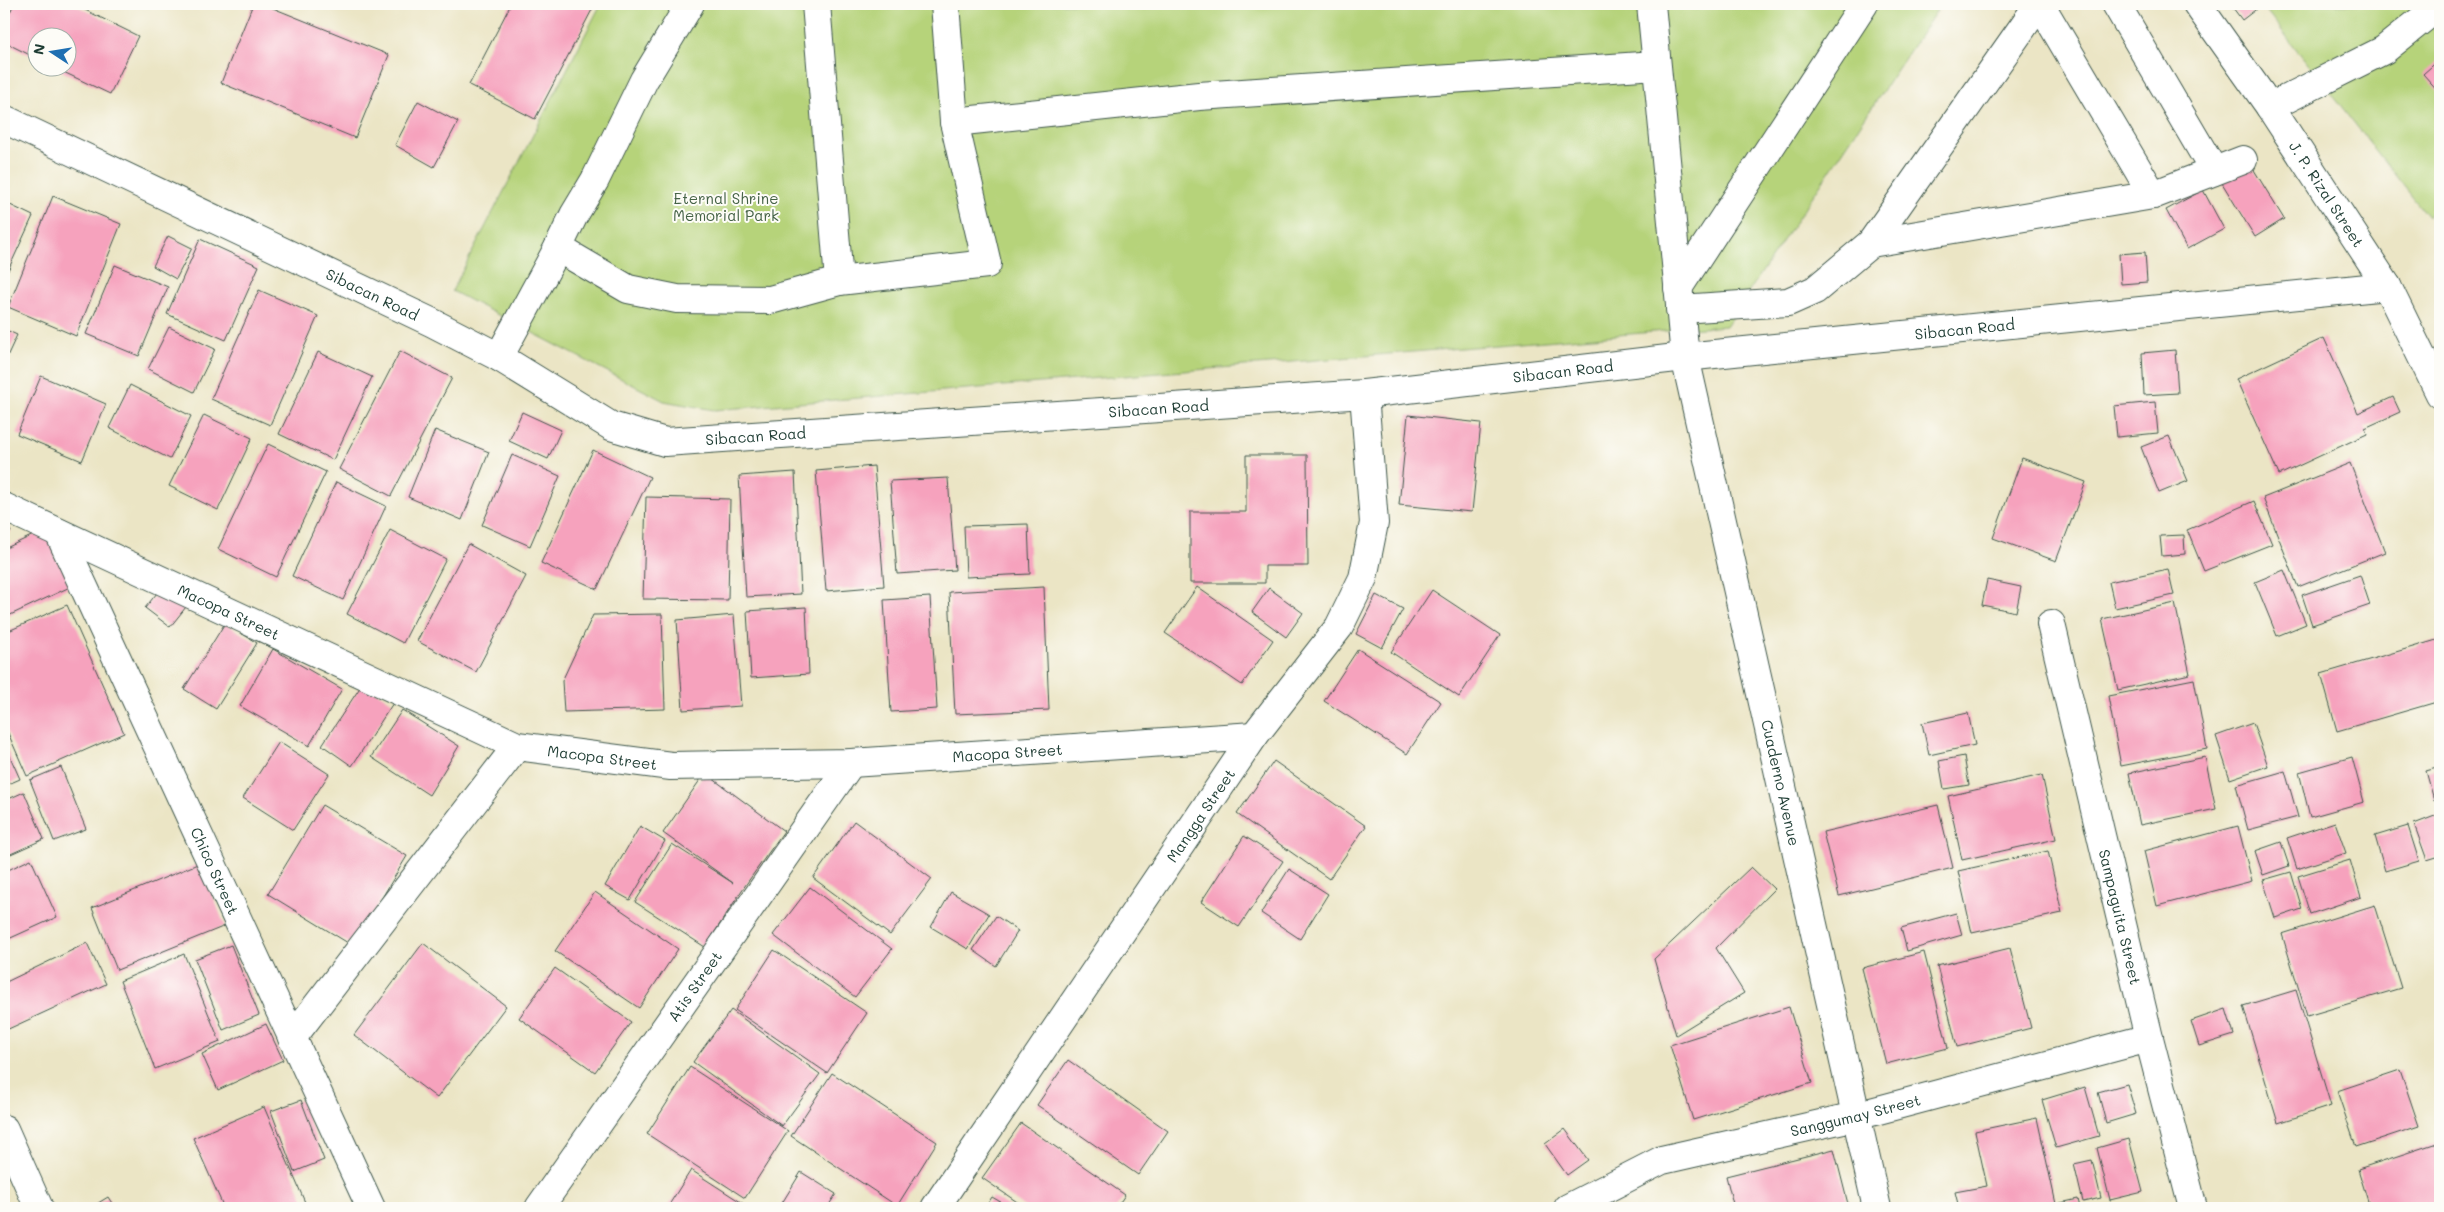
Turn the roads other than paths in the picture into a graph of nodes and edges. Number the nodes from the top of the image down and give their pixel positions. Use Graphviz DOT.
graph roads {
  1 [pos="690,4"];
  2 [pos="816,4"];
  3 [pos="945,4"];
  4 [pos="1651,4"];
  5 [pos="1864,4"];
  6 [pos="2040,4"];
  7 [pos="2116,4"];
  8 [pos="2197,4"];
  9 [pos="2440,5"];
  10 [pos="1656,65"];
  11 [pos="2270,107"];
  12 [pos="4,120"];
  13 [pos="954,122"];
  14 [pos="2243,160"];
  15 [pos="2214,171"];
  16 [pos="2153,195"];
  17 [pos="1871,243"];
  18 [pos="558,248"];
  19 [pos="838,281"];
  20 [pos="2387,286"];
  21 [pos="1679,298"];
  22 [pos="499,357"];
  23 [pos="1685,357"];
  24 [pos="1364,394"];
  25 [pos="2440,394"];
  26 [pos="4,507"];
  27 [pos="59,533"];
  28 [pos="2051,624"];
  29 [pos="1254,736"];
  30 [pos="517,746"];
  31 [pos="850,763"];
  32 [pos="292,1038"];
  33 [pos="2149,1038"];
  34 [pos="1856,1116"];
  35 [pos="4,1129"];
  36 [pos="39,1208"];
  37 [pos="371,1208"];
  38 [pos="539,1208"];
  39 [pos="935,1208"];
  40 [pos="1568,1208"];
  41 [pos="1877,1208"];
  42 [pos="2193,1208"];
  1 -- 18 [label="street"];
  2 -- 19 [label="street"];
  3 -- 13 [label="street"];
  4 -- 10 [label="street, Cuaderno Avenue"];
  5 -- 21 [label="street"];
  6 -- 16 [label="street"];
  6 -- 17 [label="street"];
  7 -- 15 [label="street"];
  8 -- 11 [label="street, J. P. Rizal Street"];
  9 -- 11 [label="street"];
  10 -- 13 [label="street"];
  10 -- 21 [label="street, Cuaderno Avenue"];
  11 -- 20 [label="street, J. P. Rizal Street"];
  12 -- 22 [label="street, Sibacan Road"];
  13 -- 19 [label="street"];
  14 -- 15 [label="street"];
  15 -- 16 [label="street"];
  16 -- 17 [label="street"];
  17 -- 21 [label="street"];
  18 -- 19 [label="street"];
  18 -- 22 [label="street"];
  20 -- 23 [label="street, Sibacan Road"];
  20 -- 25 [label="street, J. P. Rizal Street"];
  21 -- 23 [label="street, Cuaderno Avenue"];
  22 -- 24 [label="street, Sibacan Road"];
  23 -- 24 [label="street, Sibacan Road"];
  23 -- 34 [label="street, Cuaderno Avenue"];
  24 -- 29 [label="street, Mangga Street"];
  26 -- 27 [label="street, Macopa Street"];
  27 -- 30 [label="street, Macopa Street"];
  27 -- 32 [label="street, Chico Street"];
  28 -- 33 [label="street, Sampaguita Street"];
  29 -- 31 [label="street, Macopa Street"];
  29 -- 39 [label="street, Mangga Street"];
  30 -- 31 [label="street, Macopa Street"];
  30 -- 32 [label="street"];
  31 -- 38 [label="street, Atis Street"];
  32 -- 37 [label="street, Chico Street"];
  33 -- 34 [label="street, Sanggumay Street"];
  33 -- 42 [label="street, Sampaguita Street"];
  34 -- 40 [label="street, Sanggumay Street"];
  34 -- 41 [label="street, Cuaderno Avenue"];
  35 -- 36 [label="street"];
}
